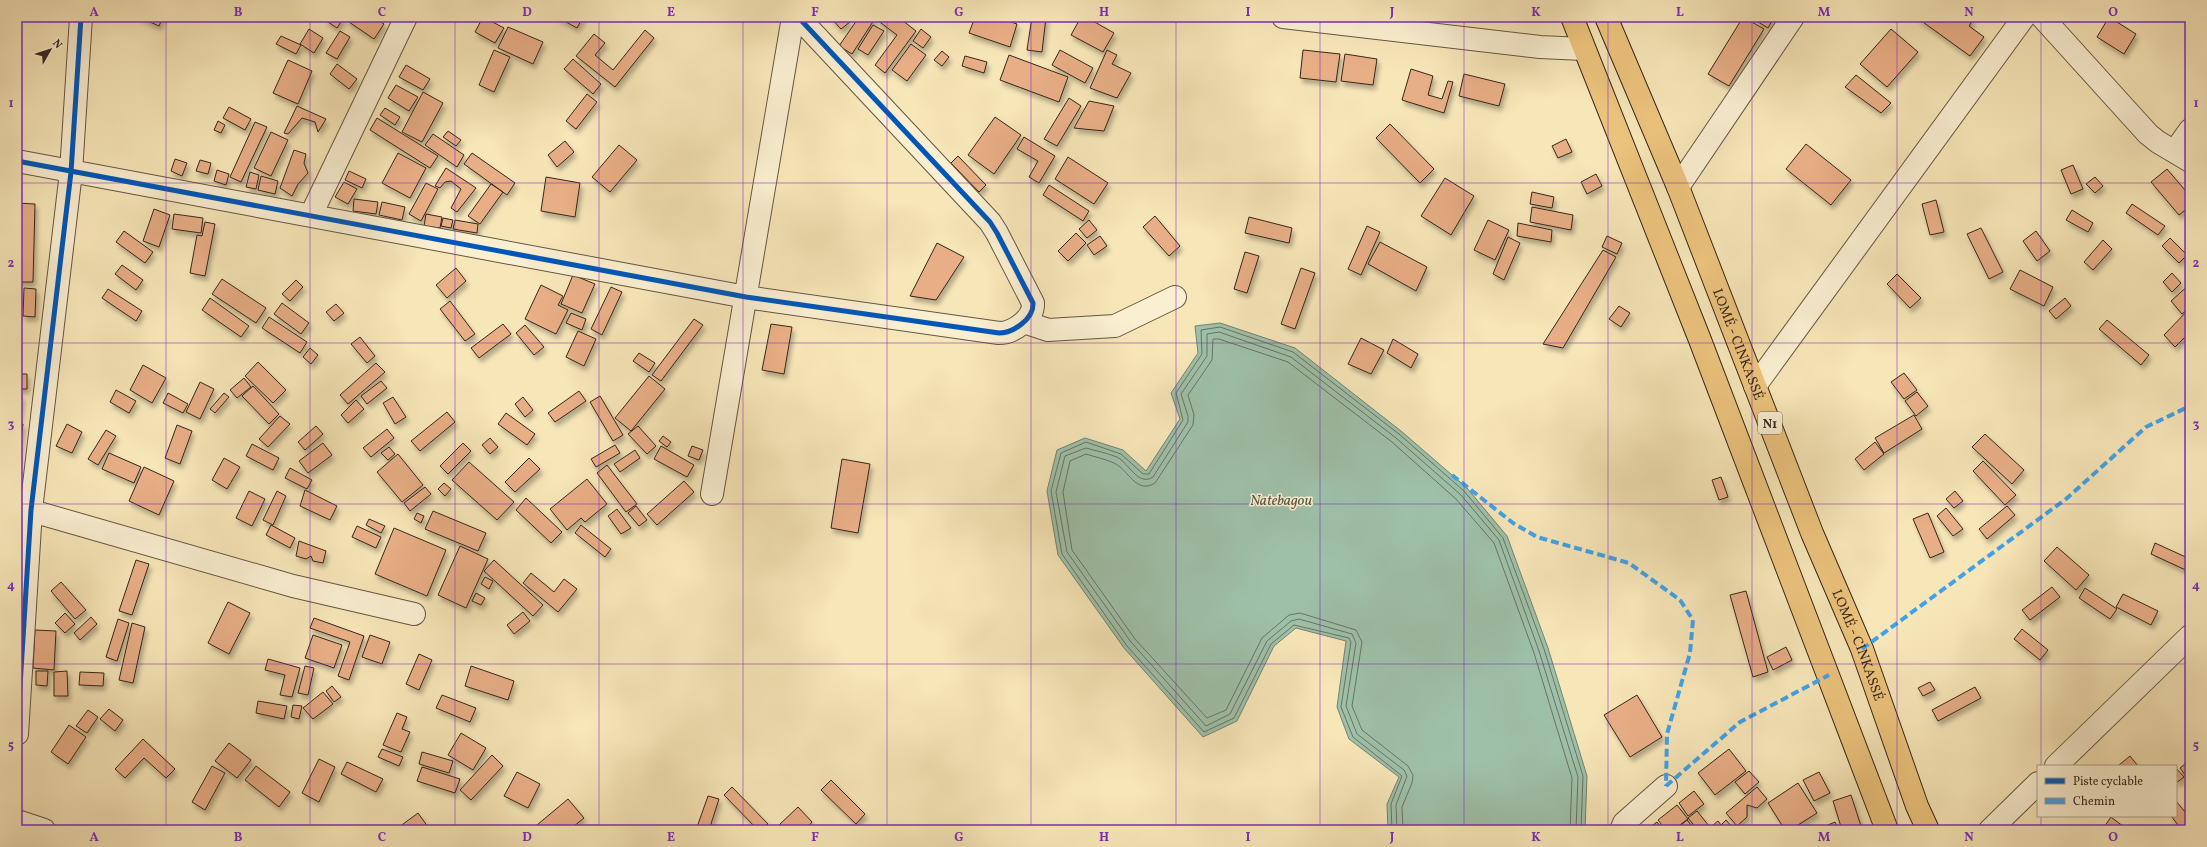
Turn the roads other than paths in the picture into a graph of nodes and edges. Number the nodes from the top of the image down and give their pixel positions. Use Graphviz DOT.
graph roads {
  1 [pos="81,17"];
  2 [pos="406,17"];
  3 [pos="793,17"];
  4 [pos="798,17"];
  5 [pos="1283,17"];
  6 [pos="1572,17"];
  7 [pos="1793,17"];
  8 [pos="2024,17"];
  9 [pos="2042,17"];
  10 [pos="1611,21"];
  11 [pos="1583,48"];
  12 [pos="2190,130"];
  13 [pos="2182,156"];
  14 [pos="17,161"];
  15 [pos="71,172"];
  16 [pos="1678,187"];
  17 [pos="310,216"];
  18 [pos="746,297"];
  19 [pos="1175,298"];
  20 [pos="1024,322"];
  21 [pos="1755,386"];
  22 [pos="712,494"];
  23 [pos="24,508"];
  24 [pos="414,614"];
  25 [pos="2190,636"];
  26 [pos="17,734"];
  27 [pos="2057,765"];
  28 [pos="2037,784"];
  29 [pos="1666,786"];
  30 [pos="17,822"];
  31 [pos="44,830"];
  32 [pos="1621,830"];
  33 [pos="1887,830"];
  34 [pos="1928,830"];
  35 [pos="1990,830"];
  1 -- 15 [label="street"];
  2 -- 17 [label="street"];
  3 -- 18 [label="street"];
  4 -- 20 [label="street"];
  5 -- 11 [label="street"];
  6 -- 11 [label="highway, N1"];
  7 -- 16 [label="street"];
  8 -- 21 [label="street"];
  9 -- 13 [label="street"];
  10 -- 16 [label="highway, LOMÉ - CINKASSÉ / N1"];
  11 -- 33 [label="highway, N1"];
  12 -- 13 [label="street"];
  14 -- 15 [label="street"];
  15 -- 17 [label="street"];
  15 -- 23 [label="street"];
  16 -- 21 [label="highway, LOMÉ - CINKASSÉ / N1"];
  17 -- 18 [label="street"];
  18 -- 20 [label="street"];
  18 -- 22 [label="street"];
  19 -- 20 [label="street"];
  21 -- 34 [label="highway, LOMÉ - CINKASSÉ / N1"];
  23 -- 24 [label="street"];
  23 -- 26 [label="street"];
  25 -- 27 [label="street"];
  28 -- 35 [label="street"];
  29 -- 32 [label="street"];
  30 -- 31 [label="street"];
}
